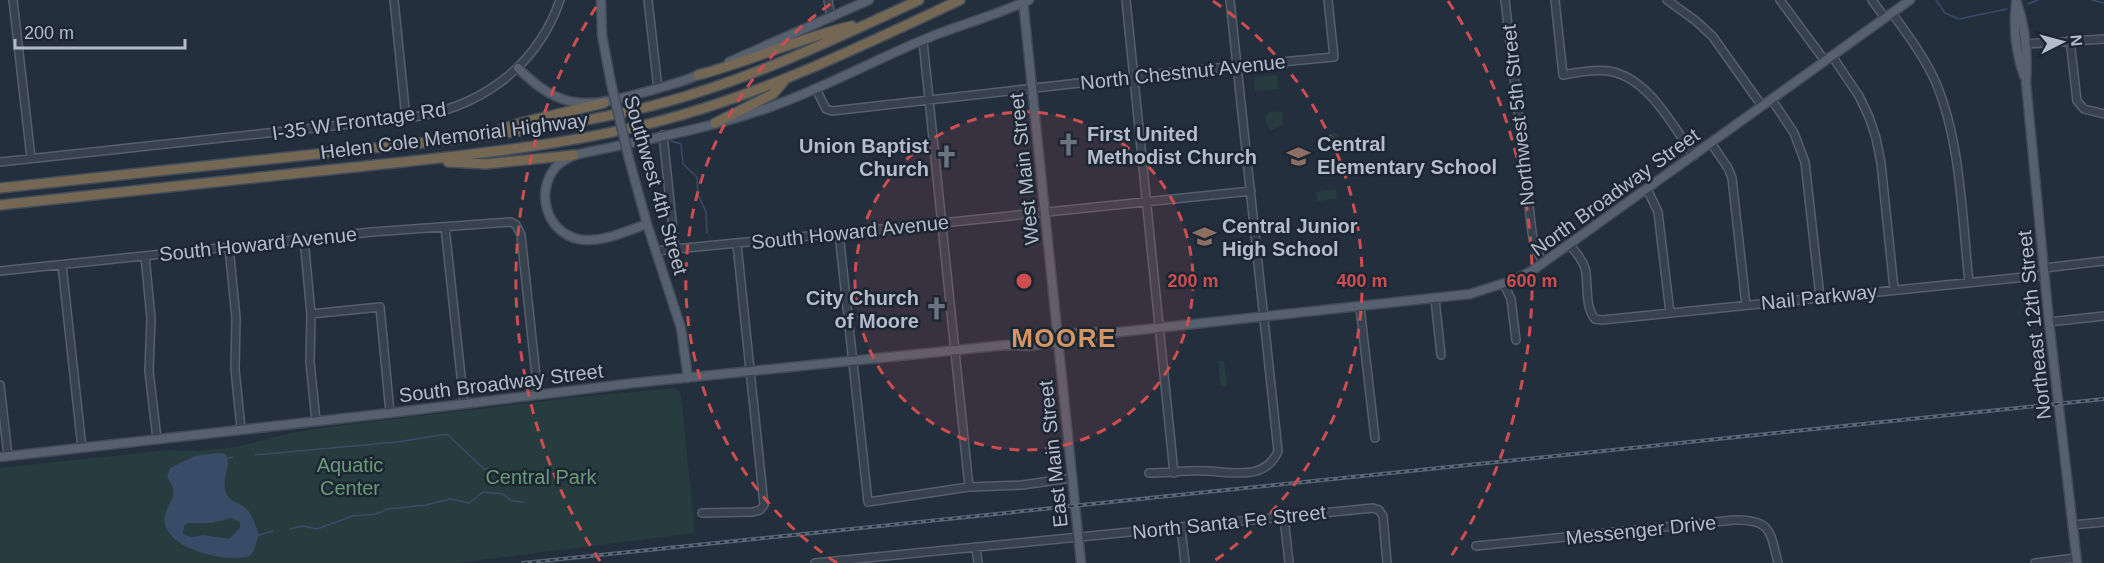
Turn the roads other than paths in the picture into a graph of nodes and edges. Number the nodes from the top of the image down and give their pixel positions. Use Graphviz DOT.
graph roads {
  1 [pos="13,0"];
  2 [pos="394,0"];
  3 [pos="560,0"];
  4 [pos="601,0"];
  5 [pos="648,0"];
  6 [pos="828,0"];
  7 [pos="869,0"];
  8 [pos="919,0"];
  9 [pos="960,0"];
  10 [pos="1126,0"];
  11 [pos="1230,0"];
  12 [pos="1328,0"];
  13 [pos="1505,0"];
  14 [pos="1555,0"];
  15 [pos="1667,0"];
  16 [pos="1780,0"];
  17 [pos="1872,0"];
  18 [pos="1910,0"];
  19 [pos="2016,0"];
  20 [pos="1025,1"];
  21 [pos="1889,15"];
  22 [pos="831,18"];
  23 [pos="869,23"];
  24 [pos="2104,39"];
  25 [pos="2070,40"];
  26 [pos="923,41"];
  27 [pos="2022,46"];
  28 [pos="1828,59"];
  29 [pos="1237,65"];
  30 [pos="519,68"];
  31 [pos="698,75"];
  32 [pos="1135,77"];
  33 [pos="787,78"];
  34 [pos="1032,88"];
  35 [pos="658,89"];
  36 [pos="816,89"];
  37 [pos="929,100"];
  38 [pos="1772,100"];
  39 [pos="604,103"];
  40 [pos="1762,106"];
  41 [pos="2104,114"];
  42 [pos="406,118"];
  43 [pos="715,123"];
  44 [pos="663,135"];
  45 [pos="483,136"];
  46 [pos="1711,143"];
  47 [pos="574,155"];
  48 [pos="1694,156"];
  49 [pos="31,158"];
  50 [pos="421,160"];
  51 [pos="0,162"];
  52 [pos="0,188"];
  53 [pos="1647,189"];
  54 [pos="1251,191"];
  55 [pos="1147,201"];
  56 [pos="0,205"];
  57 [pos="1045,212"];
  58 [pos="942,223"];
  59 [pos="646,224"];
  60 [pos="445,227"];
  61 [pos="839,233"];
  62 [pos="304,239"];
  63 [pos="737,244"];
  64 [pos="1569,244"];
  65 [pos="229,247"];
  66 [pos="675,249"];
  67 [pos="655,251"];
  68 [pos="144,256"];
  69 [pos="2104,261"];
  70 [pos="1543,263"];
  71 [pos="62,265"];
  72 [pos="0,271"];
  73 [pos="2044,271"];
  74 [pos="1969,282"];
  75 [pos="1504,284"];
  76 [pos="1894,289"];
  77 [pos="1820,297"];
  78 [pos="1435,299"];
  79 [pos="1746,305"];
  80 [pos="1360,307"];
  81 [pos="1670,313"];
  82 [pos="312,314"];
  83 [pos="2104,316"];
  84 [pos="1264,317"];
  85 [pos="2049,322"];
  86 [pos="1161,328"];
  87 [pos="1058,338"];
  88 [pos="1516,340"];
  89 [pos="955,350"];
  90 [pos="1441,355"];
  91 [pos="853,360"];
  92 [pos="751,371"];
  93 [pos="688,378"];
  94 [pos="0,385"];
  95 [pos="538,395"];
  96 [pos="464,404"];
  97 [pos="390,413"];
  98 [pos="316,421"];
  99 [pos="241,429"];
  100 [pos="1375,438"];
  101 [pos="157,439"];
  102 [pos="82,447"];
  103 [pos="4,456"];
  104 [pos="1149,473"];
  105 [pos="1174,473"];
  106 [pos="1072,478"];
  107 [pos="969,487"];
  108 [pos="702,513"];
  109 [pos="1284,517"];
  110 [pos="2104,522"];
  111 [pos="2072,525"];
  112 [pos="1181,527"];
  113 [pos="1078,538"];
  114 [pos="1476,546"];
  115 [pos="976,547"];
  116 [pos="874,560"];
  117 [pos="2076,561"];
  118 [pos="815,563"];
  119 [pos="978,563"];
  120 [pos="1081,563"];
  121 [pos="1185,563"];
  122 [pos="1289,563"];
  123 [pos="1387,563"];
  124 [pos="1778,563"];
  125 [pos="2035,563"];
  1 -- 49 [label="street"];
  2 -- 42 [label="street"];
  3 -- 30 [label="street, I-35 W Frontage Rd"];
  4 -- 59 [label="main road, Southwest 4th Street, bridge"];
  5 -- 35 [label="street"];
  6 -- 22 [label="street"];
  7 -- 22 [label="main road"];
  8 -- 23 [label="highway, Helen Cole Memorial Highway"];
  9 -- 33 [label="highway, Helen Cole Memorial Highway"];
  10 -- 32 [label="street"];
  11 -- 29 [label="street"];
  12 -- 29 [label="street, North Chestnut Avenue"];
  13 -- 70 [label="street, Northwest 5th Street"];
  14 -- 48 [label="street"];
  15 -- 40 [label="street"];
  16 -- 28 [label="street"];
  17 -- 21 [label="street"];
  18 -- 21 [label="main road, North Broadway Street"];
  19 -- 27 [label="main road, Northeast 12th Street"];
  20 -- 26 [label="main road"];
  20 -- 34 [label="main road, West Main Street"];
  21 -- 28 [label="main road, North Broadway Street"];
  21 -- 74 [label="street"];
  22 -- 31 [label="main road"];
  23 -- 31 [label="highway"];
  23 -- 45 [label="highway, Helen Cole Memorial Highway"];
  24 -- 25 [label="street"];
  25 -- 27 [label="street"];
  25 -- 41 [label="street"];
  26 -- 36 [label="main road"];
  26 -- 37 [label="street"];
  27 -- 73 [label="main road, Northeast 12th Street"];
  28 -- 38 [label="main road, North Broadway Street"];
  28 -- 76 [label="street"];
  29 -- 32 [label="street, North Chestnut Avenue"];
  29 -- 54 [label="street"];
  30 -- 39 [label="main road"];
  30 -- 42 [label="street, I-35 W Frontage Rd"];
  31 -- 35 [label="main road"];
  32 -- 34 [label="street, North Chestnut Avenue"];
  32 -- 55 [label="street"];
  33 -- 43 [label="highway"];
  33 -- 50 [label="highway, Helen Cole Memorial Highway"];
  34 -- 37 [label="street, North Chestnut Avenue"];
  34 -- 57 [label="main road, West Main Street"];
  35 -- 39 [label="main road"];
  36 -- 37 [label="street, North Chestnut Avenue"];
  36 -- 43 [label="main road"];
  37 -- 58 [label="street"];
  38 -- 40 [label="main road, North Broadway Street"];
  38 -- 77 [label="street"];
  39 -- 45 [label="highway"];
  40 -- 46 [label="main road, North Broadway Street"];
  42 -- 49 [label="street, I-35 W Frontage Rd"];
  43 -- 44 [label="main road"];
  44 -- 47 [label="main road"];
  44 -- 66 [label="street"];
  45 -- 52 [label="highway, Helen Cole Memorial Highway"];
  46 -- 48 [label="main road, North Broadway Street"];
  46 -- 79 [label="street"];
  47 -- 50 [label="highway"];
  47 -- 59 [label="main road"];
  48 -- 53 [label="main road, North Broadway Street"];
  49 -- 51 [label="street, I-35 W Frontage Rd"];
  50 -- 56 [label="highway, Helen Cole Memorial Highway"];
  53 -- 64 [label="main road, North Broadway Street"];
  53 -- 81 [label="street"];
  54 -- 55 [label="street, South Howard Avenue"];
  54 -- 84 [label="street"];
  55 -- 57 [label="street, South Howard Avenue"];
  55 -- 86 [label="street"];
  57 -- 58 [label="street, South Howard Avenue"];
  57 -- 87 [label="main road, West Main Street"];
  58 -- 61 [label="street, South Howard Avenue"];
  58 -- 89 [label="street"];
  59 -- 67 [label="main road, Southwest 4th Street"];
  60 -- 62 [label="street, South Howard Avenue"];
  60 -- 95 [label="street, South Howard Avenue"];
  60 -- 96 [label="street"];
  61 -- 63 [label="street, South Howard Avenue"];
  61 -- 91 [label="street"];
  62 -- 65 [label="street, South Howard Avenue"];
  62 -- 82 [label="street"];
  63 -- 66 [label="street, South Howard Avenue"];
  63 -- 92 [label="street"];
  64 -- 70 [label="main road, North Broadway Street"];
  64 -- 81 [label="street, Nail Parkway"];
  65 -- 68 [label="street, South Howard Avenue"];
  65 -- 99 [label="street"];
  66 -- 67 [label="street, South Howard Avenue"];
  67 -- 93 [label="main road, Southwest 4th Street"];
  68 -- 71 [label="street, South Howard Avenue"];
  68 -- 101 [label="street"];
  69 -- 73 [label="street, Nail Parkway"];
  70 -- 75 [label="main road, North Broadway Street"];
  71 -- 72 [label="street, South Howard Avenue"];
  71 -- 102 [label="street"];
  73 -- 74 [label="street, Nail Parkway"];
  73 -- 85 [label="main road, Northeast 12th Street"];
  74 -- 76 [label="street, Nail Parkway"];
  75 -- 78 [label="main road, North Broadway Street"];
  75 -- 88 [label="street"];
  76 -- 77 [label="street, Nail Parkway"];
  77 -- 79 [label="street, Nail Parkway"];
  78 -- 80 [label="main road, North Broadway Street"];
  78 -- 90 [label="street"];
  79 -- 81 [label="street, Nail Parkway"];
  80 -- 84 [label="main road, North Broadway Street"];
  80 -- 100 [label="street"];
  82 -- 97 [label="street"];
  82 -- 98 [label="street"];
  83 -- 85 [label="street"];
  84 -- 86 [label="main road, North Broadway Street"];
  84 -- 105 [label="street"];
  85 -- 111 [label="main road, Northeast 12th Street"];
  86 -- 87 [label="main road, North Broadway Street"];
  86 -- 105 [label="street"];
  87 -- 89 [label="main road, South Broadway Street"];
  87 -- 106 [label="main road, East Main Street"];
  89 -- 91 [label="main road, South Broadway Street"];
  89 -- 107 [label="street"];
  91 -- 92 [label="main road, South Broadway Street"];
  91 -- 107 [label="street"];
  92 -- 93 [label="main road, South Broadway Street"];
  92 -- 108 [label="street"];
  93 -- 95 [label="main road, South Broadway Street"];
  94 -- 103 [label="street"];
  95 -- 96 [label="main road, South Broadway Street"];
  96 -- 97 [label="main road, South Broadway Street"];
  97 -- 98 [label="main road, South Broadway Street"];
  98 -- 99 [label="main road, South Broadway Street"];
  99 -- 101 [label="main road, South Broadway Street"];
  101 -- 102 [label="main road, South Broadway Street"];
  102 -- 103 [label="main road, South Broadway Street"];
  104 -- 105 [label="street"];
  106 -- 107 [label="street"];
  106 -- 113 [label="main road, East Main Street"];
  109 -- 112 [label="street, North Santa Fe Street"];
  109 -- 122 [label="street"];
  109 -- 123 [label="street, North Santa Fe Street"];
  110 -- 111 [label="street"];
  111 -- 117 [label="main road, Northeast 12th Street"];
  112 -- 113 [label="street, North Santa Fe Street"];
  112 -- 121 [label="street"];
  113 -- 115 [label="street, North Santa Fe Street"];
  113 -- 120 [label="main road, East Main Street"];
  114 -- 124 [label="street, Messenger Drive"];
  115 -- 116 [label="street, North Santa Fe Street"];
  115 -- 119 [label="street"];
  116 -- 118 [label="street, North Santa Fe Street"];
  117 -- 125 [label="street"];
}
